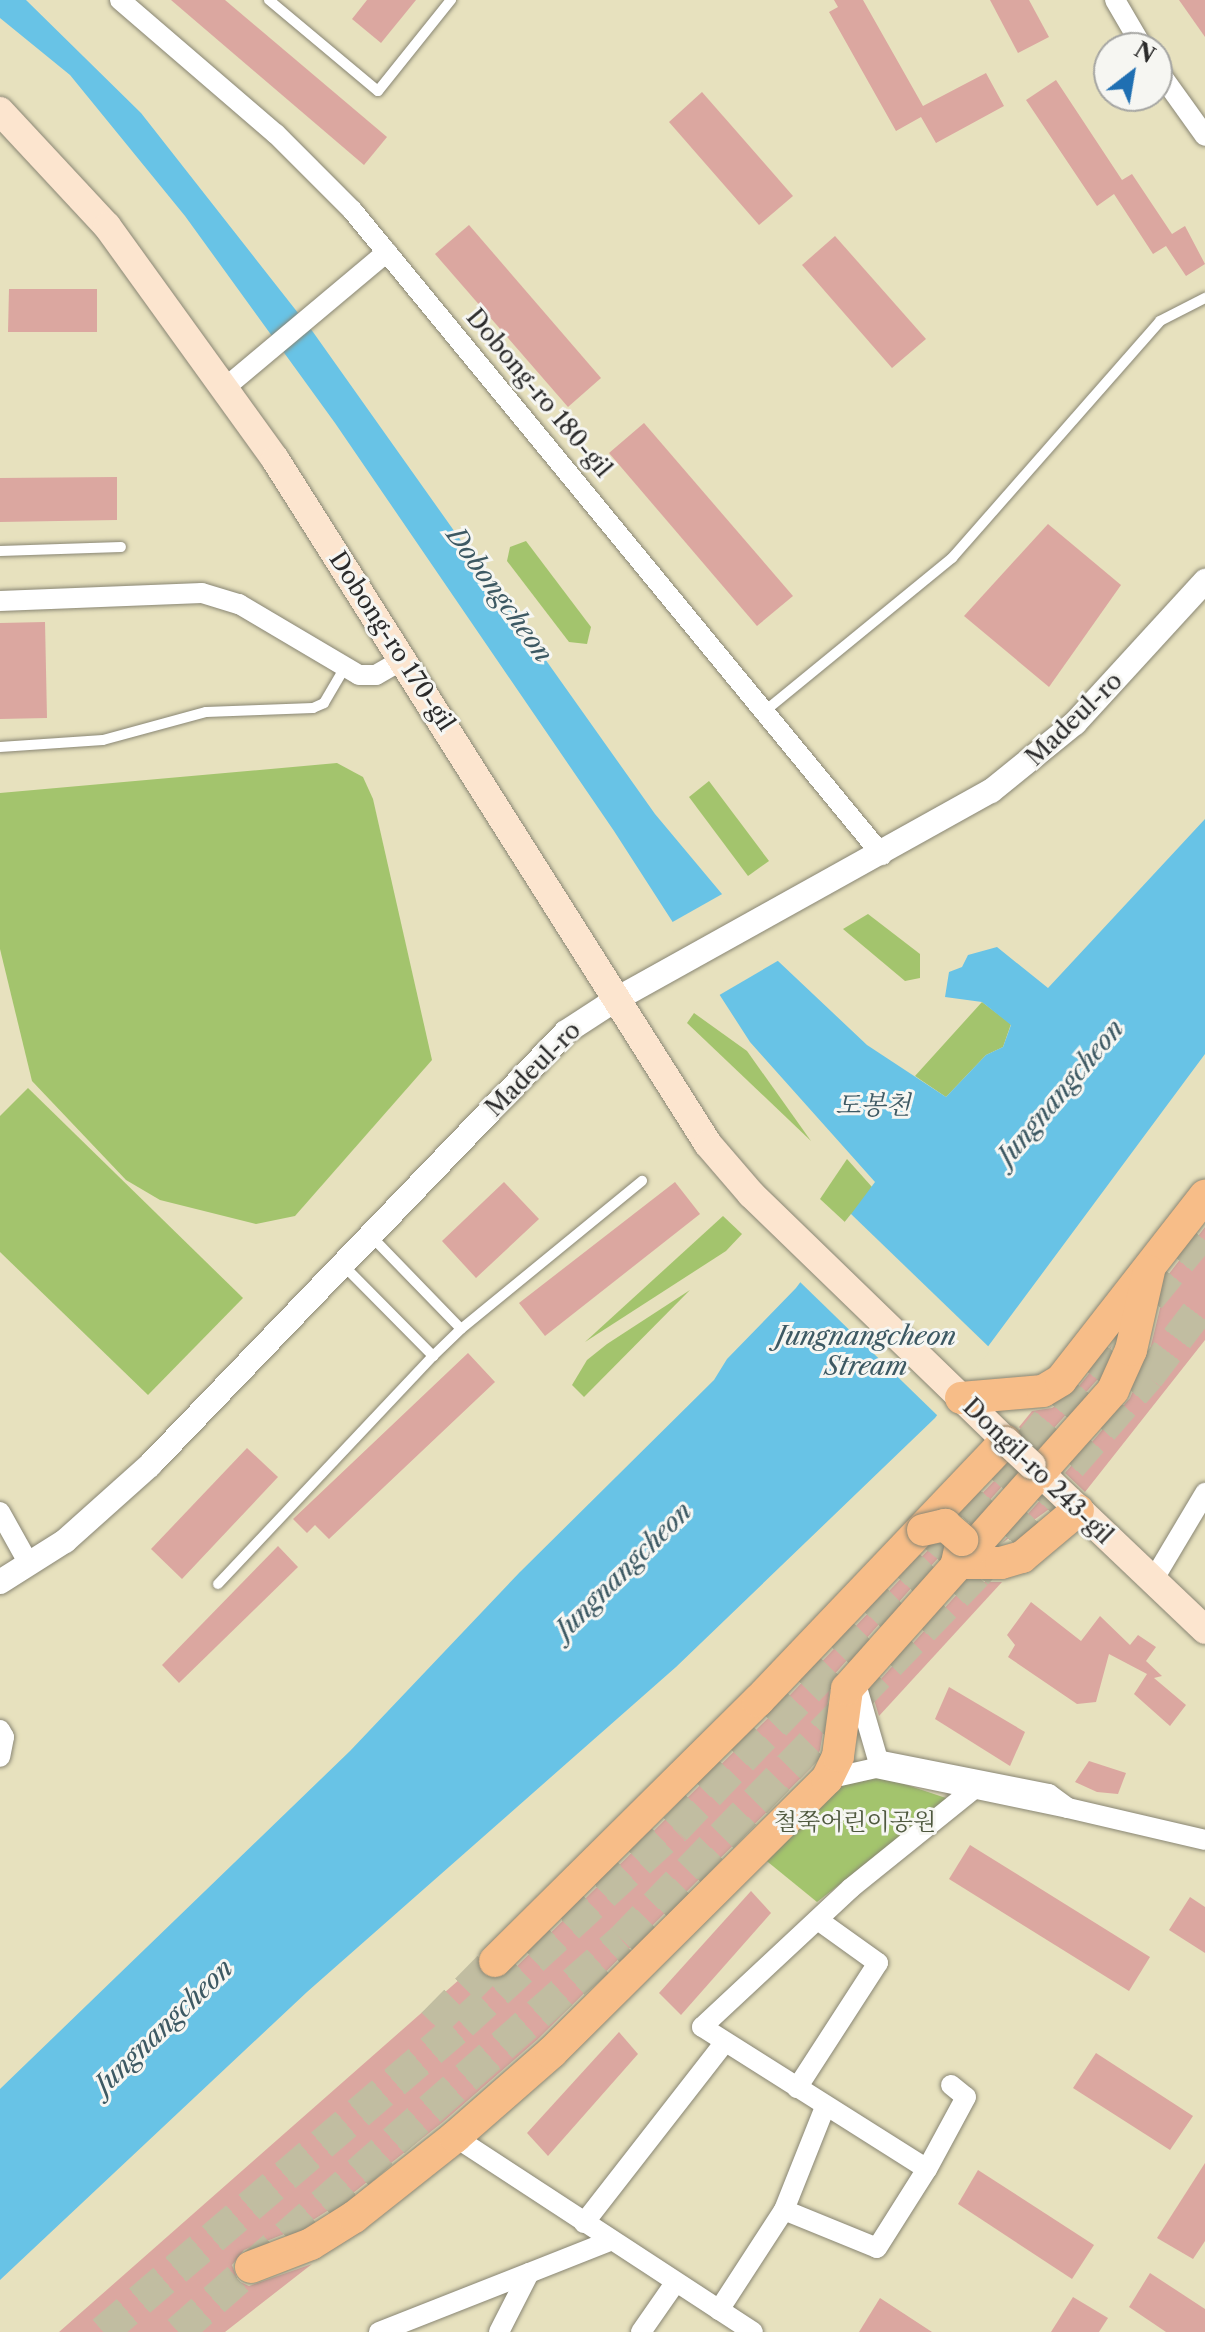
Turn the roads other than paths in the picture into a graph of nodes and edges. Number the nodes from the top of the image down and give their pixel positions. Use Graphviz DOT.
graph roads {
  1 [pos="120,0"];
  2 [pos="269,0"];
  3 [pos="451,0"];
  4 [pos="1115,0"];
  5 [pos="1134,32"];
  6 [pos="1173,91"];
  7 [pos="0,111"];
  8 [pos="1205,136"];
  9 [pos="379,259"];
  10 [pos="1205,298"];
  11 [pos="226,387"];
  12 [pos="121,547"];
  13 [pos="0,551"];
  14 [pos="1205,581"];
  15 [pos="0,601"];
  16 [pos="404,659"];
  17 [pos="345,667"];
  18 [pos="765,711"];
  19 [pos="0,747"];
  20 [pos="882,855"];
  21 [pos="615,1000"];
  22 [pos="642,1181"];
  23 [pos="751,1194"];
  24 [pos="1205,1196"];
  25 [pos="371,1236"];
  26 [pos="343,1264"];
  27 [pos="1147,1279"];
  28 [pos="461,1329"];
  29 [pos="433,1356"];
  30 [pos="961,1398"];
  31 [pos="1006,1441"];
  32 [pos="1036,1469"];
  33 [pos="1205,1493"];
  34 [pos="1078,1510"];
  35 [pos="0,1512"];
  36 [pos="923,1530"];
  37 [pos="959,1552"];
  38 [pos="29,1564"];
  39 [pos="0,1582"];
  40 [pos="1152,1582"];
  41 [pos="218,1584"];
  42 [pos="1205,1630"];
  43 [pos="855,1681"];
  44 [pos="0,1730"];
  45 [pos="0,1757"];
  46 [pos="827,1779"];
  47 [pos="976,1787"];
  48 [pos="1068,1808"];
  49 [pos="1205,1840"];
  50 [pos="818,1920"];
  51 [pos="495,1961"];
  52 [pos="725,2042"];
  53 [pos="951,2085"];
  54 [pos="797,2088"];
  55 [pos="825,2107"];
  56 [pos="455,2137"];
  57 [pos="927,2169"];
  58 [pos="784,2210"];
  59 [pos="584,2223"];
  60 [pos="610,2241"];
  61 [pos="251,2267"];
  62 [pos="529,2273"];
  63 [pos="675,2283"];
  64 [pos="719,2310"];
  65 [pos="379,2332"];
  66 [pos="499,2332"];
  67 [pos="641,2332"];
  68 [pos="753,2332"];
  1 -- 9 [label="street, Dobong-ro 180-gil"];
  2 -- 3 [label="lane"];
  4 -- 5 [label="street"];
  6 -- 8 [label="street"];
  7 -- 11 [label="main road, Dobong-ro 170-gil"];
  9 -- 11 [label="street"];
  9 -- 18 [label="street, Dobong-ro 180-gil"];
  10 -- 18 [label="lane"];
  11 -- 16 [label="main road, Dobong-ro 170-gil"];
  12 -- 13 [label="lane"];
  14 -- 20 [label="street, Madeul-ro"];
  15 -- 17 [label="street"];
  16 -- 17 [label="street"];
  16 -- 21 [label="main road, Dobong-ro 170-gil"];
  17 -- 19 [label="lane"];
  18 -- 20 [label="street, Dobong-ro 180-gil"];
  20 -- 21 [label="street, Madeul-ro"];
  21 -- 23 [label="main road, Dobong-ro 170-gil"];
  21 -- 25 [label="street, Madeul-ro"];
  22 -- 28 [label="lane"];
  23 -- 30 [label="main road, Dongil-ro 243-gil"];
  24 -- 27 [label="highway"];
  25 -- 26 [label="street, Madeul-ro"];
  25 -- 28 [label="lane"];
  26 -- 29 [label="lane"];
  26 -- 38 [label="street, Madeul-ro"];
  27 -- 30 [label="highway"];
  27 -- 32 [label="highway"];
  28 -- 29 [label="lane"];
  29 -- 41 [label="lane"];
  30 -- 31 [label="main road, Dongil-ro 243-gil"];
  31 -- 32 [label="main road, Dongil-ro 243-gil, bridge"];
  31 -- 36 [label="highway"];
  32 -- 34 [label="main road, Dongil-ro 243-gil"];
  32 -- 37 [label="highway"];
  33 -- 40 [label="street"];
  34 -- 37 [label="highway"];
  34 -- 40 [label="main road, Dongil-ro 243-gil"];
  35 -- 38 [label="street"];
  36 -- 37 [label="highway, bridge"];
  36 -- 51 [label="highway"];
  37 -- 43 [label="highway"];
  38 -- 39 [label="street, Madeul-ro"];
  40 -- 42 [label="main road, Dongil-ro 243-gil"];
  43 -- 46 [label="highway"];
  43 -- 48 [label="street"];
  44 -- 45 [label="street"];
  46 -- 47 [label="street"];
  46 -- 56 [label="highway"];
  47 -- 48 [label="street"];
  47 -- 50 [label="street"];
  48 -- 49 [label="street"];
  50 -- 52 [label="street"];
  50 -- 54 [label="street"];
  52 -- 54 [label="street"];
  52 -- 59 [label="street"];
  53 -- 57 [label="street"];
  54 -- 55 [label="street"];
  55 -- 57 [label="street"];
  55 -- 58 [label="street"];
  56 -- 59 [label="street"];
  56 -- 61 [label="highway"];
  57 -- 58 [label="street"];
  58 -- 64 [label="street"];
  59 -- 60 [label="street"];
  60 -- 62 [label="street"];
  60 -- 63 [label="street"];
  62 -- 65 [label="street"];
  62 -- 66 [label="street"];
  63 -- 64 [label="street"];
  63 -- 67 [label="street"];
  64 -- 68 [label="street"];
}
